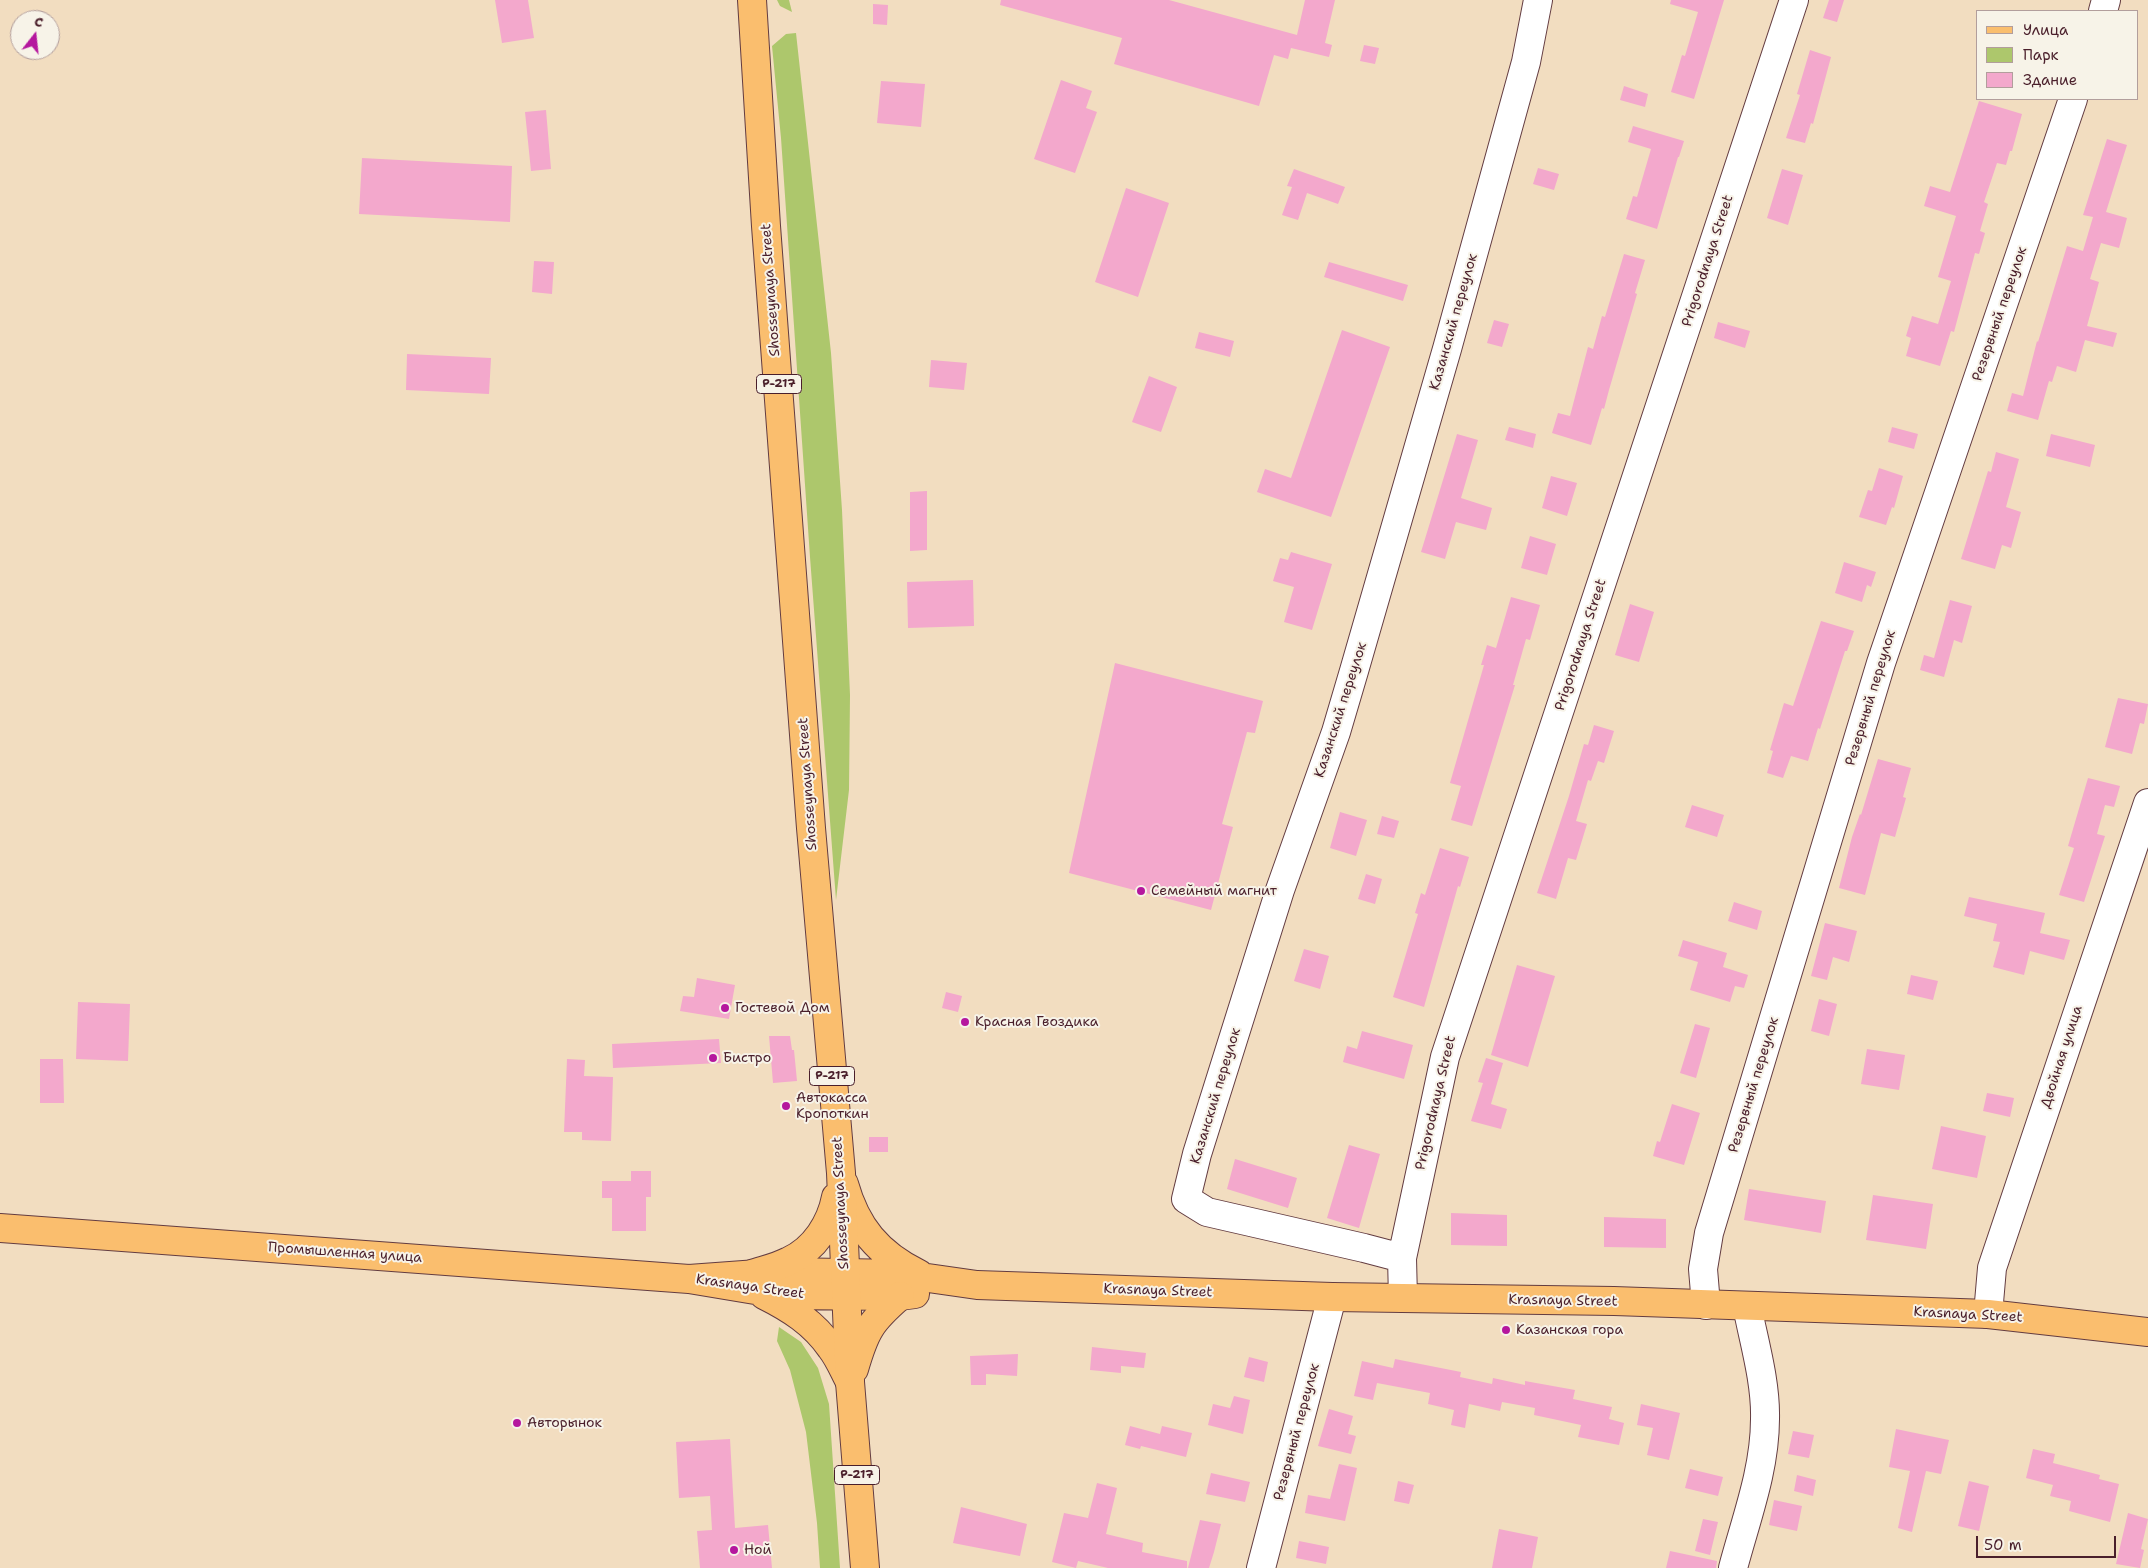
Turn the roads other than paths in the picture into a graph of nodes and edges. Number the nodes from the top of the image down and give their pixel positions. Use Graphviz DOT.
graph roads {
  1 [pos="752,0"];
  2 [pos="1538,0"];
  3 [pos="1794,0"];
  4 [pos="2073,100"];
  5 [pos="2148,803"];
  6 [pos="841,1173"];
  7 [pos="0,1228"];
  8 [pos="1402,1258"];
  9 [pos="927,1278"];
  10 [pos="689,1279"];
  11 [pos="752,1282"];
  12 [pos="844,1284"];
  13 [pos="977,1285"];
  14 [pos="900,1296"];
  15 [pos="1332,1297"];
  16 [pos="1402,1298"];
  17 [pos="1706,1305"];
  18 [pos="1748,1306"];
  19 [pos="1988,1314"];
  20 [pos="2148,1332"];
  21 [pos="850,1382"];
  22 [pos="864,1568"];
  23 [pos="1261,1568"];
  24 [pos="1733,1568"];
  1 -- 6 [label="main road, Shosseynaya Street / Р-217"];
  2 -- 8 [label="street, Казанский переулок"];
  3 -- 8 [label="street, Prigorodnaya Street"];
  4 -- 17 [label="street, Резервный переулок"];
  5 -- 19 [label="street, Двойная улица"];
  6 -- 9 [label="main road"];
  6 -- 11 [label="main road"];
  6 -- 12 [label="main road, Shosseynaya Street / Р-217"];
  7 -- 10 [label="main road, Промышленная улица"];
  8 -- 16 [label="street, Prigorodnaya Street"];
  9 -- 12 [label="main road, Krasnaya Street"];
  9 -- 13 [label="main road, Krasnaya Street"];
  10 -- 11 [label="main road, Krasnaya Street"];
  11 -- 12 [label="main road, Krasnaya Street"];
  11 -- 21 [label="main road"];
  12 -- 14 [label="main road, Krasnaya Street"];
  12 -- 21 [label="main road, Shosseynaya Street / Р-217"];
  13 -- 14 [label="main road, Krasnaya Street"];
  13 -- 15 [label="main road, Krasnaya Street"];
  14 -- 21 [label="main road"];
  15 -- 16 [label="main road, Krasnaya Street"];
  15 -- 23 [label="street, Резервный переулок"];
  16 -- 17 [label="main road, Krasnaya Street"];
  17 -- 18 [label="main road, Krasnaya Street"];
  18 -- 19 [label="main road, Krasnaya Street"];
  18 -- 24 [label="street"];
  19 -- 20 [label="main road, Krasnaya Street"];
  21 -- 22 [label="main road, Shosseynaya Street / Р-217"];
}
